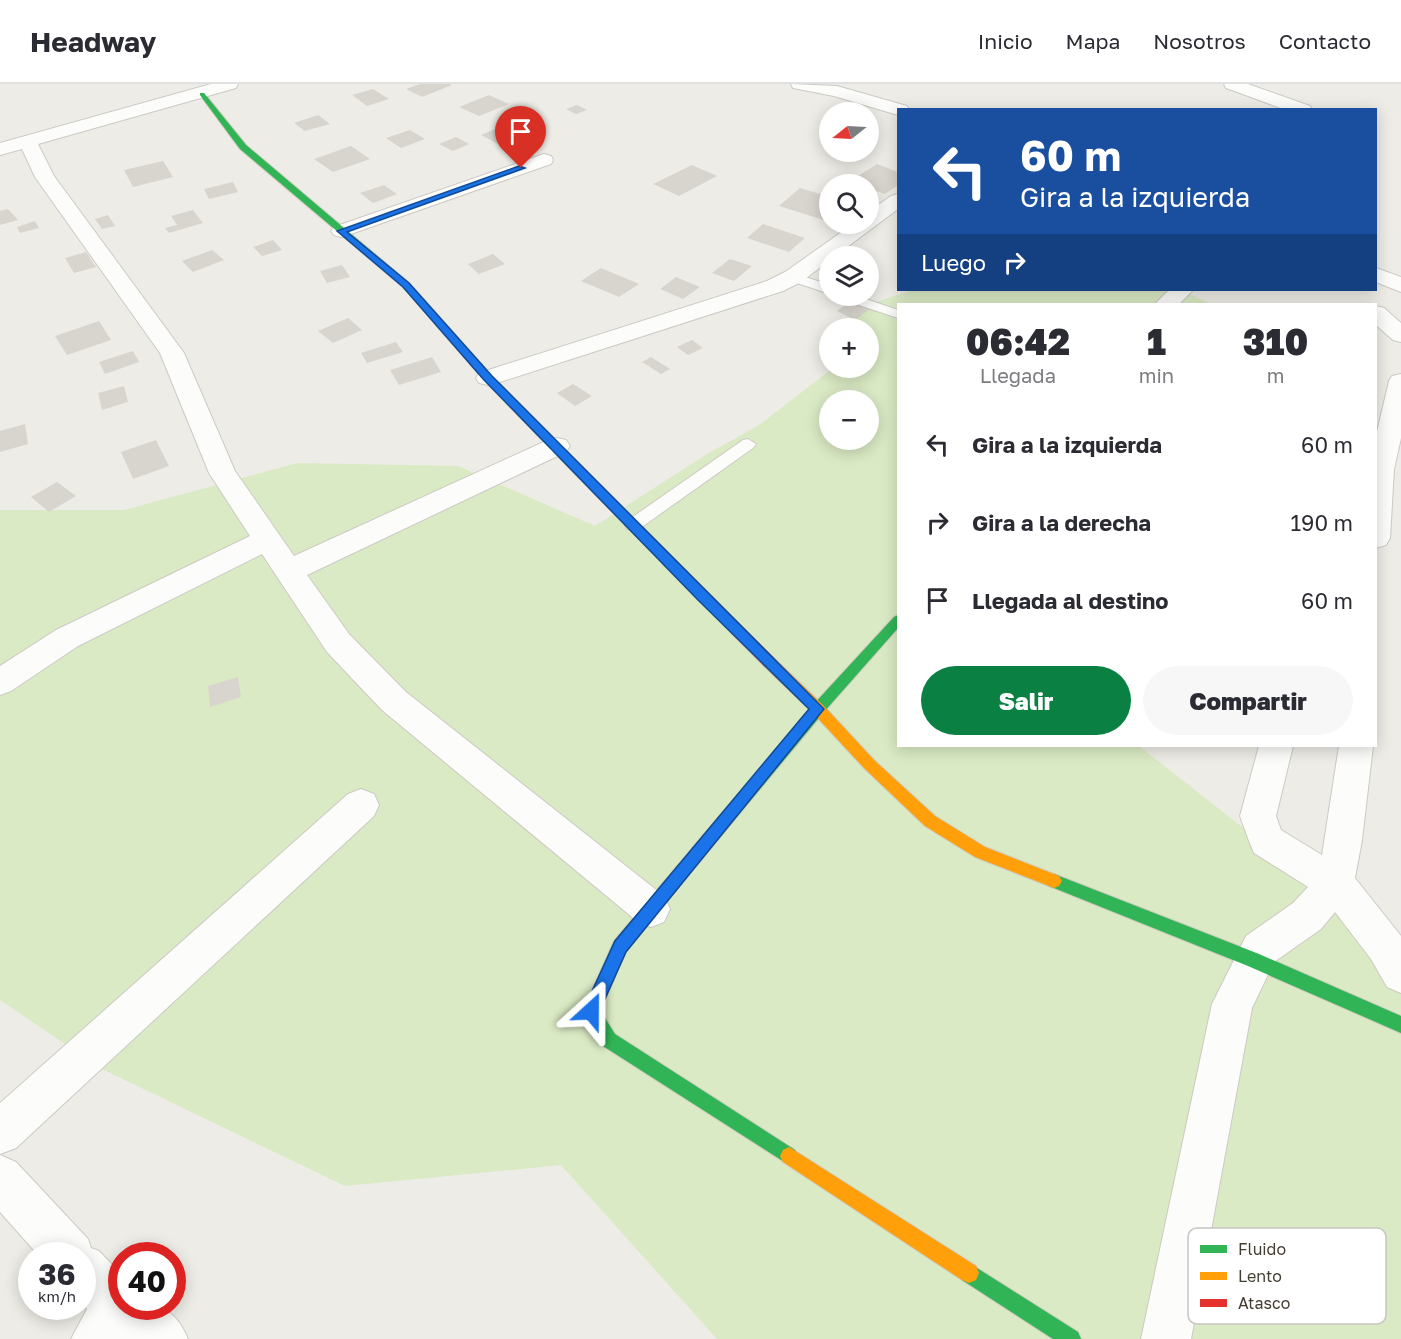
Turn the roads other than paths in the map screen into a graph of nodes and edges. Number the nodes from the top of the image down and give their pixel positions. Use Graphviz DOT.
graph roads {
  1 [pos="230,84"];
  2 [pos="800,84"];
  3 [pos="1232,84"];
  4 [pos="202,94"];
  5 [pos="1298,108"];
  6 [pos="897,109"];
  7 [pos="27,142"];
  8 [pos="0,149"];
  9 [pos="544,160"];
  10 [pos="897,201"];
  11 [pos="879,214"];
  12 [pos="341,231"];
  13 [pos="852,234"];
  14 [pos="1377,275"];
  15 [pos="793,277"];
  16 [pos="1401,285"];
  17 [pos="819,286"];
  18 [pos="1181,291"];
  19 [pos="1167,303"];
  20 [pos="875,306"];
  21 [pos="1377,313"];
  22 [pos="897,314"];
  23 [pos="1401,335"];
  24 [pos="488,378"];
  25 [pos="1401,382"];
  26 [pos="1377,419"];
  27 [pos="748,444"];
  28 [pos="557,446"];
  29 [pos="633,525"];
  30 [pos="1377,526"];
  31 [pos="267,540"];
  32 [pos="289,571"];
  33 [pos="897,621"];
  34 [pos="0,682"];
  35 [pos="818,709"];
  36 [pos="1276,747"];
  37 [pos="1356,747"];
  38 [pos="361,805"];
  39 [pos="1335,883"];
  40 [pos="651,909"];
  41 [pos="1253,960"];
  42 [pos="1401,973"];
  43 [pos="1401,1025"];
  44 [pos="0,1132"];
  45 [pos="0,1178"];
  46 [pos="58,1242"];
  47 [pos="96,1299"];
  48 [pos="107,1323"];
  49 [pos="163,1339"];
  50 [pos="1071,1339"];
  51 [pos="1166,1339"];
  1 -- 4 [label="street"];
  2 -- 6 [label="street"];
  3 -- 5 [label="street"];
  4 -- 7 [label="street"];
  4 -- 12 [label="street"];
  7 -- 8 [label="street"];
  7 -- 31 [label="street"];
  9 -- 12 [label="street"];
  10 -- 11 [label="street"];
  12 -- 24 [label="street"];
  13 -- 15 [label="street"];
  14 -- 16 [label="street"];
  15 -- 17 [label="lane"];
  15 -- 24 [label="street"];
  18 -- 19 [label="street"];
  20 -- 22 [label="lane"];
  21 -- 23 [label="street"];
  24 -- 28 [label="street"];
  25 -- 26 [label="street"];
  25 -- 30 [label="street"];
  27 -- 29 [label="lane"];
  28 -- 29 [label="street"];
  28 -- 32 [label="street"];
  29 -- 35 [label="street"];
  31 -- 32 [label="street"];
  31 -- 34 [label="street"];
  32 -- 40 [label="street"];
  33 -- 35 [label="street"];
  35 -- 40 [label="street"];
  35 -- 41 [label="street"];
  36 -- 39 [label="street"];
  37 -- 39 [label="street"];
  38 -- 44 [label="street"];
  39 -- 41 [label="street"];
  39 -- 42 [label="street"];
  40 -- 50 [label="street"];
  41 -- 43 [label="street"];
  41 -- 51 [label="street"];
  45 -- 46 [label="street"];
  47 -- 48 [label="street"];
  48 -- 49 [label="street"];
}
